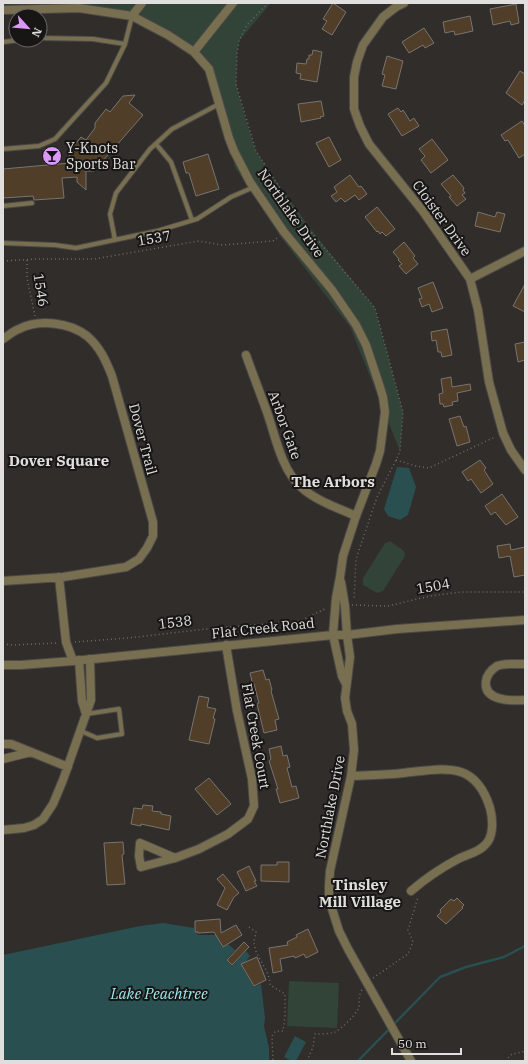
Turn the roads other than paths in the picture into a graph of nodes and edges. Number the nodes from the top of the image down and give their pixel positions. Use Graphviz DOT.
graph roads {
  1 [pos="142,3"];
  2 [pos="233,3"];
  3 [pos="404,3"];
  4 [pos="65,5"];
  5 [pos="3,10"];
  6 [pos="132,16"];
  7 [pos="48,38"];
  8 [pos="125,44"];
  9 [pos="194,52"];
  10 [pos="219,104"];
  11 [pos="156,144"];
  12 [pos="3,149"];
  13 [pos="254,187"];
  14 [pos="32,203"];
  15 [pos="3,206"];
  16 [pos="192,220"];
  17 [pos="115,240"];
  18 [pos="3,243"];
  19 [pos="525,252"];
  20 [pos="470,279"];
  21 [pos="3,339"];
  22 [pos="246,355"];
  23 [pos="525,470"];
  24 [pos="356,516"];
  25 [pos="59,577"];
  26 [pos="340,577"];
  27 [pos="3,581"];
  28 [pos="525,620"];
  29 [pos="334,635"];
  30 [pos="347,635"];
  31 [pos="226,645"];
  32 [pos="90,659"];
  33 [pos="76,661"];
  34 [pos="525,664"];
  35 [pos="3,665"];
  36 [pos="346,684"];
  37 [pos="525,700"];
  38 [pos="86,714"];
  39 [pos="81,731"];
  40 [pos="3,744"];
  41 [pos="31,752"];
  42 [pos="3,759"];
  43 [pos="68,767"];
  44 [pos="352,776"];
  45 [pos="3,830"];
  46 [pos="176,858"];
  47 [pos="411,891"];
  48 [pos="411,1061"];
  1 -- 6 [label="street"];
  2 -- 9 [label="street"];
  3 -- 20 [label="street, Cloister Drive"];
  4 -- 5 [label="street, Northlake Drive"];
  4 -- 6 [label="street, Northlake Drive"];
  6 -- 8 [label="lane"];
  6 -- 9 [label="street, Northlake Drive"];
  7 -- 8 [label="lane"];
  8 -- 12 [label="lane"];
  9 -- 10 [label="street, Northlake Drive"];
  10 -- 11 [label="lane"];
  10 -- 13 [label="street, Northlake Drive"];
  11 -- 16 [label="lane"];
  11 -- 17 [label="lane"];
  13 -- 16 [label="lane"];
  13 -- 24 [label="street, Northlake Drive"];
  14 -- 15 [label="lane"];
  16 -- 17 [label="lane"];
  17 -- 18 [label="lane"];
  19 -- 20 [label="street"];
  20 -- 23 [label="street, Cloister Drive"];
  21 -- 25 [label="street, Dover Trail"];
  22 -- 24 [label="street, Arbor Gate"];
  24 -- 26 [label="street, Northlake Drive"];
  25 -- 27 [label="street, Dover Trail"];
  25 -- 33 [label="street"];
  26 -- 29 [label="street, Northlake Drive"];
  26 -- 30 [label="street, Northlake Drive"];
  28 -- 30 [label="street, Flat Creek Road"];
  29 -- 30 [label="street, Flat Creek Road"];
  29 -- 31 [label="street, Flat Creek Road"];
  29 -- 36 [label="street, Northlake Drive"];
  30 -- 36 [label="street, Northlake Drive"];
  31 -- 32 [label="street, Flat Creek Road"];
  31 -- 46 [label="street, Flat Creek Court"];
  32 -- 33 [label="street, Flat Creek Road"];
  32 -- 38 [label="street"];
  33 -- 35 [label="street, Flat Creek Road"];
  33 -- 38 [label="street"];
  34 -- 37 [label="street"];
  36 -- 44 [label="street, Northlake Drive"];
  38 -- 39 [label="street"];
  38 -- 39 [label="lane"];
  39 -- 43 [label="street"];
  40 -- 41 [label="street"];
  41 -- 42 [label="street"];
  41 -- 43 [label="street"];
  43 -- 45 [label="street"];
  44 -- 47 [label="street"];
  44 -- 48 [label="street, Northlake Drive"];
}
